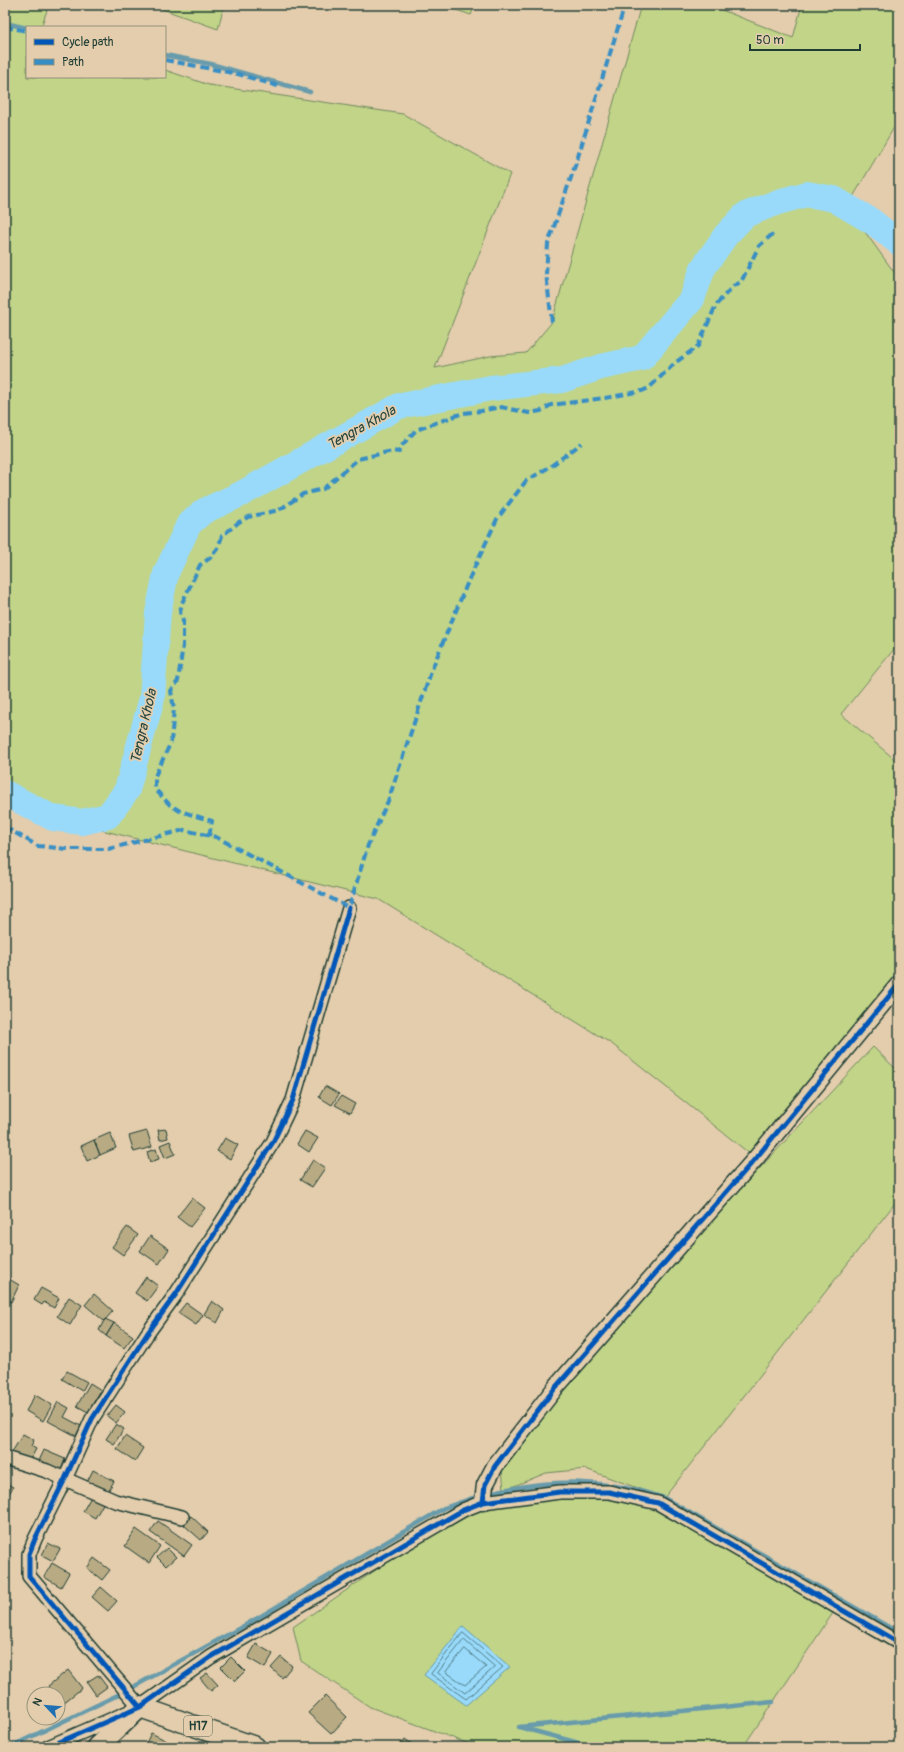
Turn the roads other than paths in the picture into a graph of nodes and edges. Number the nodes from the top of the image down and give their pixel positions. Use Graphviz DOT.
graph roads {
  1 [pos="349,908"];
  2 [pos="899,984"];
  3 [pos="5,1458"];
  4 [pos="66,1479"];
  5 [pos="483,1502"];
  6 [pos="182,1517"];
  7 [pos="899,1643"];
  8 [pos="140,1707"];
  9 [pos="48,1747"];
  10 [pos="97,1747"];
  11 [pos="255,1747"];
  1 -- 4 [label="street"];
  2 -- 5 [label="street"];
  3 -- 4 [label="street"];
  4 -- 6 [label="street"];
  4 -- 8 [label="street"];
  5 -- 7 [label="street"];
  5 -- 8 [label="street"];
  8 -- 9 [label="street"];
  8 -- 10 [label="main road"];
  8 -- 11 [label="main road, H17"];
}
